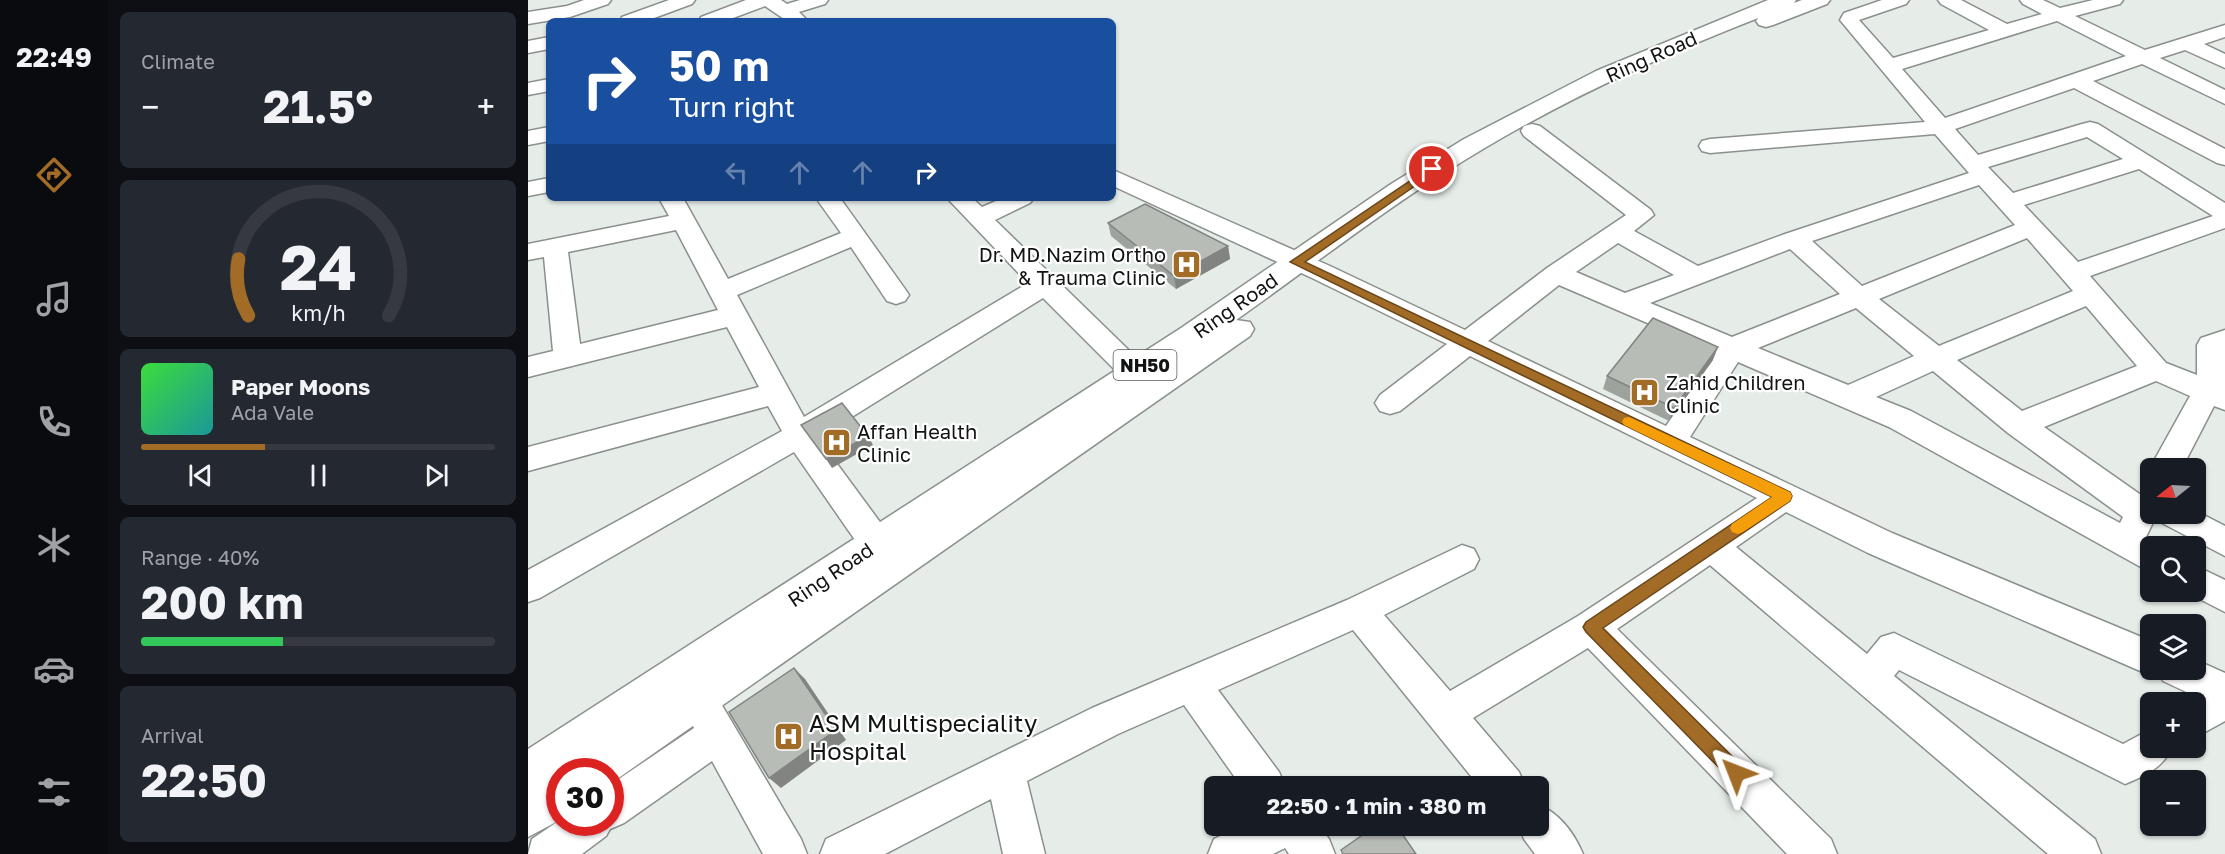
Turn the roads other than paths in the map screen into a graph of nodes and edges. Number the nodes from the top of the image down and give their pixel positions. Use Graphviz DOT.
graph roads {
  1 [pos="602,0"];
  2 [pos="686,0"];
  3 [pos="763,0"];
  4 [pos="769,0"];
  5 [pos="819,0"];
  6 [pos="1786,0"];
  7 [pos="1820,0"];
  8 [pos="1900,0"];
  9 [pos="1947,0"];
  10 [pos="2029,0"];
  11 [pos="2114,0"];
  12 [pos="570,11"];
  13 [pos="2057,15"];
  14 [pos="528,18"];
  15 [pos="637,18"];
  16 [pos="716,18"];
  17 [pos="791,18"];
  18 [pos="2004,30"];
  19 [pos="2225,31"];
  20 [pos="2186,43"];
  21 [pos="546,44"];
  22 [pos="528,47"];
  23 [pos="2142,57"];
  24 [pos="2225,62"];
  25 [pos="1889,66"];
  26 [pos="2075,80"];
  27 [pos="546,86"];
  28 [pos="528,89"];
  29 [pos="2225,98"];
  30 [pos="1940,127"];
  31 [pos="1532,131"];
  32 [pos="546,135"];
  33 [pos="528,138"];
  34 [pos="1710,146"];
  35 [pos="2223,155"];
  36 [pos="2142,161"];
  37 [pos="1978,170"];
  38 [pos="1116,178"];
  39 [pos="546,186"];
  40 [pos="528,189"];
  41 [pos="830,201"];
  42 [pos="962,201"];
  43 [pos="1016,201"];
  44 [pos="2008,202"];
  45 [pos="677,209"];
  46 [pos="2225,213"];
  47 [pos="980,218"];
  48 [pos="2225,220"];
  49 [pos="2032,227"];
  50 [pos="1617,232"];
  51 [pos="856,236"];
  52 [pos="1794,238"];
  53 [pos="555,246"];
  54 [pos="528,252"];
  55 [pos="1308,267"];
  56 [pos="1556,274"];
  57 [pos="1696,276"];
  58 [pos="2081,284"];
  59 [pos="1045,285"];
  60 [pos="896,295"];
  61 [pos="1859,297"];
  62 [pos="1624,303"];
  63 [pos="727,304"];
  64 [pos="2225,340"];
  65 [pos="1466,343"];
  66 [pos="1732,348"];
  67 [pos="568,357"];
  68 [pos="1936,358"];
  69 [pos="528,367"];
  70 [pos="2156,370"];
  71 [pos="1134,372"];
  72 [pos="776,393"];
  73 [pos="2216,395"];
  74 [pos="1849,398"];
  75 [pos="1390,403"];
  76 [pos="2019,425"];
  77 [pos="799,435"];
  78 [pos="1671,442"];
  79 [pos="2173,458"];
  80 [pos="528,459"];
  81 [pos="1784,496"];
  82 [pos="2140,497"];
  83 [pos="2147,524"];
  84 [pos="2190,524"];
  85 [pos="2225,542"];
  86 [pos="876,543"];
  87 [pos="1711,546"];
  88 [pos="2139,549"];
  89 [pos="1462,559"];
  90 [pos="528,587"];
  91 [pos="2206,587"];
  92 [pos="2225,597"];
  93 [pos="1359,611"];
  94 [pos="1592,627"];
  95 [pos="2140,653"];
  96 [pos="1869,678"];
  97 [pos="2200,680"];
  98 [pos="1191,683"];
  99 [pos="2225,691"];
  100 [pos="697,697"];
  101 [pos="2225,700"];
  102 [pos="2206,712"];
  103 [pos="1446,714"];
  104 [pos="718,734"];
  105 [pos="2140,755"];
  106 [pos="610,758"];
  107 [pos="1005,770"];
  108 [pos="528,774"];
  109 [pos="1258,776"];
  110 [pos="1497,776"];
  111 [pos="624,799"];
  112 [pos="546,804"];
  113 [pos="528,816"];
  114 [pos="572,836"];
  115 [pos="1265,836"];
  116 [pos="1301,836"];
  117 [pos="1547,836"];
  118 [pos="843,853"];
  119 [pos="547,854"];
  120 [pos="786,854"];
  121 [pos="1024,854"];
  122 [pos="1229,854"];
  123 [pos="1314,854"];
  124 [pos="1562,854"];
  125 [pos="1816,854"];
  126 [pos="2080,854"];
  1 -- 12 [label="street"];
  2 -- 15 [label="street"];
  3 -- 16 [label="street"];
  4 -- 17 [label="street"];
  5 -- 17 [label="street"];
  6 -- 55 [label="highway, Ring Road / NH50"];
  7 -- 31 [label="highway, Ring Road / NH50"];
  8 -- 25 [label="street"];
  9 -- 18 [label="street"];
  10 -- 13 [label="street"];
  11 -- 13 [label="street"];
  12 -- 14 [label="street"];
  13 -- 18 [label="street"];
  13 -- 23 [label="street"];
  18 -- 25 [label="street"];
  19 -- 20 [label="street"];
  20 -- 23 [label="street"];
  20 -- 24 [label="street"];
  21 -- 22 [label="street"];
  23 -- 26 [label="street"];
  23 -- 29 [label="street"];
  25 -- 30 [label="street"];
  26 -- 30 [label="street"];
  26 -- 35 [label="street"];
  27 -- 28 [label="street"];
  30 -- 34 [label="street"];
  30 -- 37 [label="street"];
  31 -- 50 [label="street"];
  31 -- 55 [label="highway, Ring Road / NH50"];
  32 -- 33 [label="street"];
  36 -- 37 [label="street"];
  36 -- 44 [label="street"];
  36 -- 46 [label="street"];
  37 -- 44 [label="street"];
  37 -- 52 [label="street"];
  38 -- 55 [label="street"];
  39 -- 40 [label="street"];
  41 -- 51 [label="street"];
  42 -- 47 [label="street"];
  43 -- 47 [label="street"];
  44 -- 49 [label="street"];
  45 -- 53 [label="street"];
  45 -- 63 [label="street"];
  47 -- 59 [label="street"];
  48 -- 58 [label="street"];
  49 -- 58 [label="street"];
  49 -- 61 [label="street"];
  50 -- 56 [label="street"];
  50 -- 57 [label="street"];
  51 -- 60 [label="street"];
  51 -- 63 [label="street"];
  52 -- 57 [label="street"];
  52 -- 61 [label="street"];
  53 -- 54 [label="street"];
  53 -- 67 [label="street"];
  55 -- 65 [label="street"];
  55 -- 71 [label="highway, Ring Road / NH50"];
  55 -- 100 [label="highway, Ring Road / NH50"];
  56 -- 62 [label="street"];
  56 -- 65 [label="street"];
  57 -- 62 [label="street"];
  58 -- 68 [label="street"];
  58 -- 70 [label="street"];
  59 -- 71 [label="street"];
  59 -- 77 [label="street"];
  61 -- 66 [label="street"];
  61 -- 68 [label="street"];
  62 -- 66 [label="street"];
  63 -- 67 [label="street"];
  63 -- 72 [label="street"];
  64 -- 73 [label="street"];
  65 -- 75 [label="street"];
  65 -- 78 [label="street"];
  66 -- 74 [label="street"];
  66 -- 78 [label="street"];
  67 -- 69 [label="street"];
  68 -- 74 [label="street"];
  68 -- 76 [label="street"];
  70 -- 73 [label="street"];
  70 -- 76 [label="street"];
  71 -- 86 [label="highway, Ring Road / NH50"];
  72 -- 77 [label="street"];
  72 -- 80 [label="street"];
  73 -- 79 [label="street"];
  74 -- 88 [label="street"];
  76 -- 82 [label="street"];
  77 -- 86 [label="street"];
  77 -- 90 [label="street"];
  78 -- 81 [label="street"];
  81 -- 87 [label="street"];
  81 -- 95 [label="street"];
  83 -- 88 [label="street"];
  84 -- 85 [label="street"];
  86 -- 108 [label="highway, Ring Road / NH50"];
  87 -- 94 [label="street"];
  87 -- 96 [label="street"];
  89 -- 93 [label="street"];
  91 -- 92 [label="street"];
  93 -- 98 [label="street"];
  93 -- 103 [label="street"];
  94 -- 103 [label="street"];
  94 -- 125 [label="street"];
  96 -- 105 [label="street"];
  96 -- 126 [label="street"];
  97 -- 99 [label="street"];
  98 -- 107 [label="street"];
  98 -- 109 [label="street"];
  100 -- 104 [label="street"];
  100 -- 106 [label="highway, Ring Road / NH50"];
  101 -- 102 [label="street"];
  103 -- 110 [label="street"];
  104 -- 111 [label="street"];
  104 -- 120 [label="street"];
  107 -- 118 [label="street"];
  107 -- 121 [label="street"];
  112 -- 113 [label="highway"];
  114 -- 119 [label="street"];
  115 -- 122 [label="street"];
  116 -- 123 [label="street"];
  117 -- 124 [label="street"];
}
